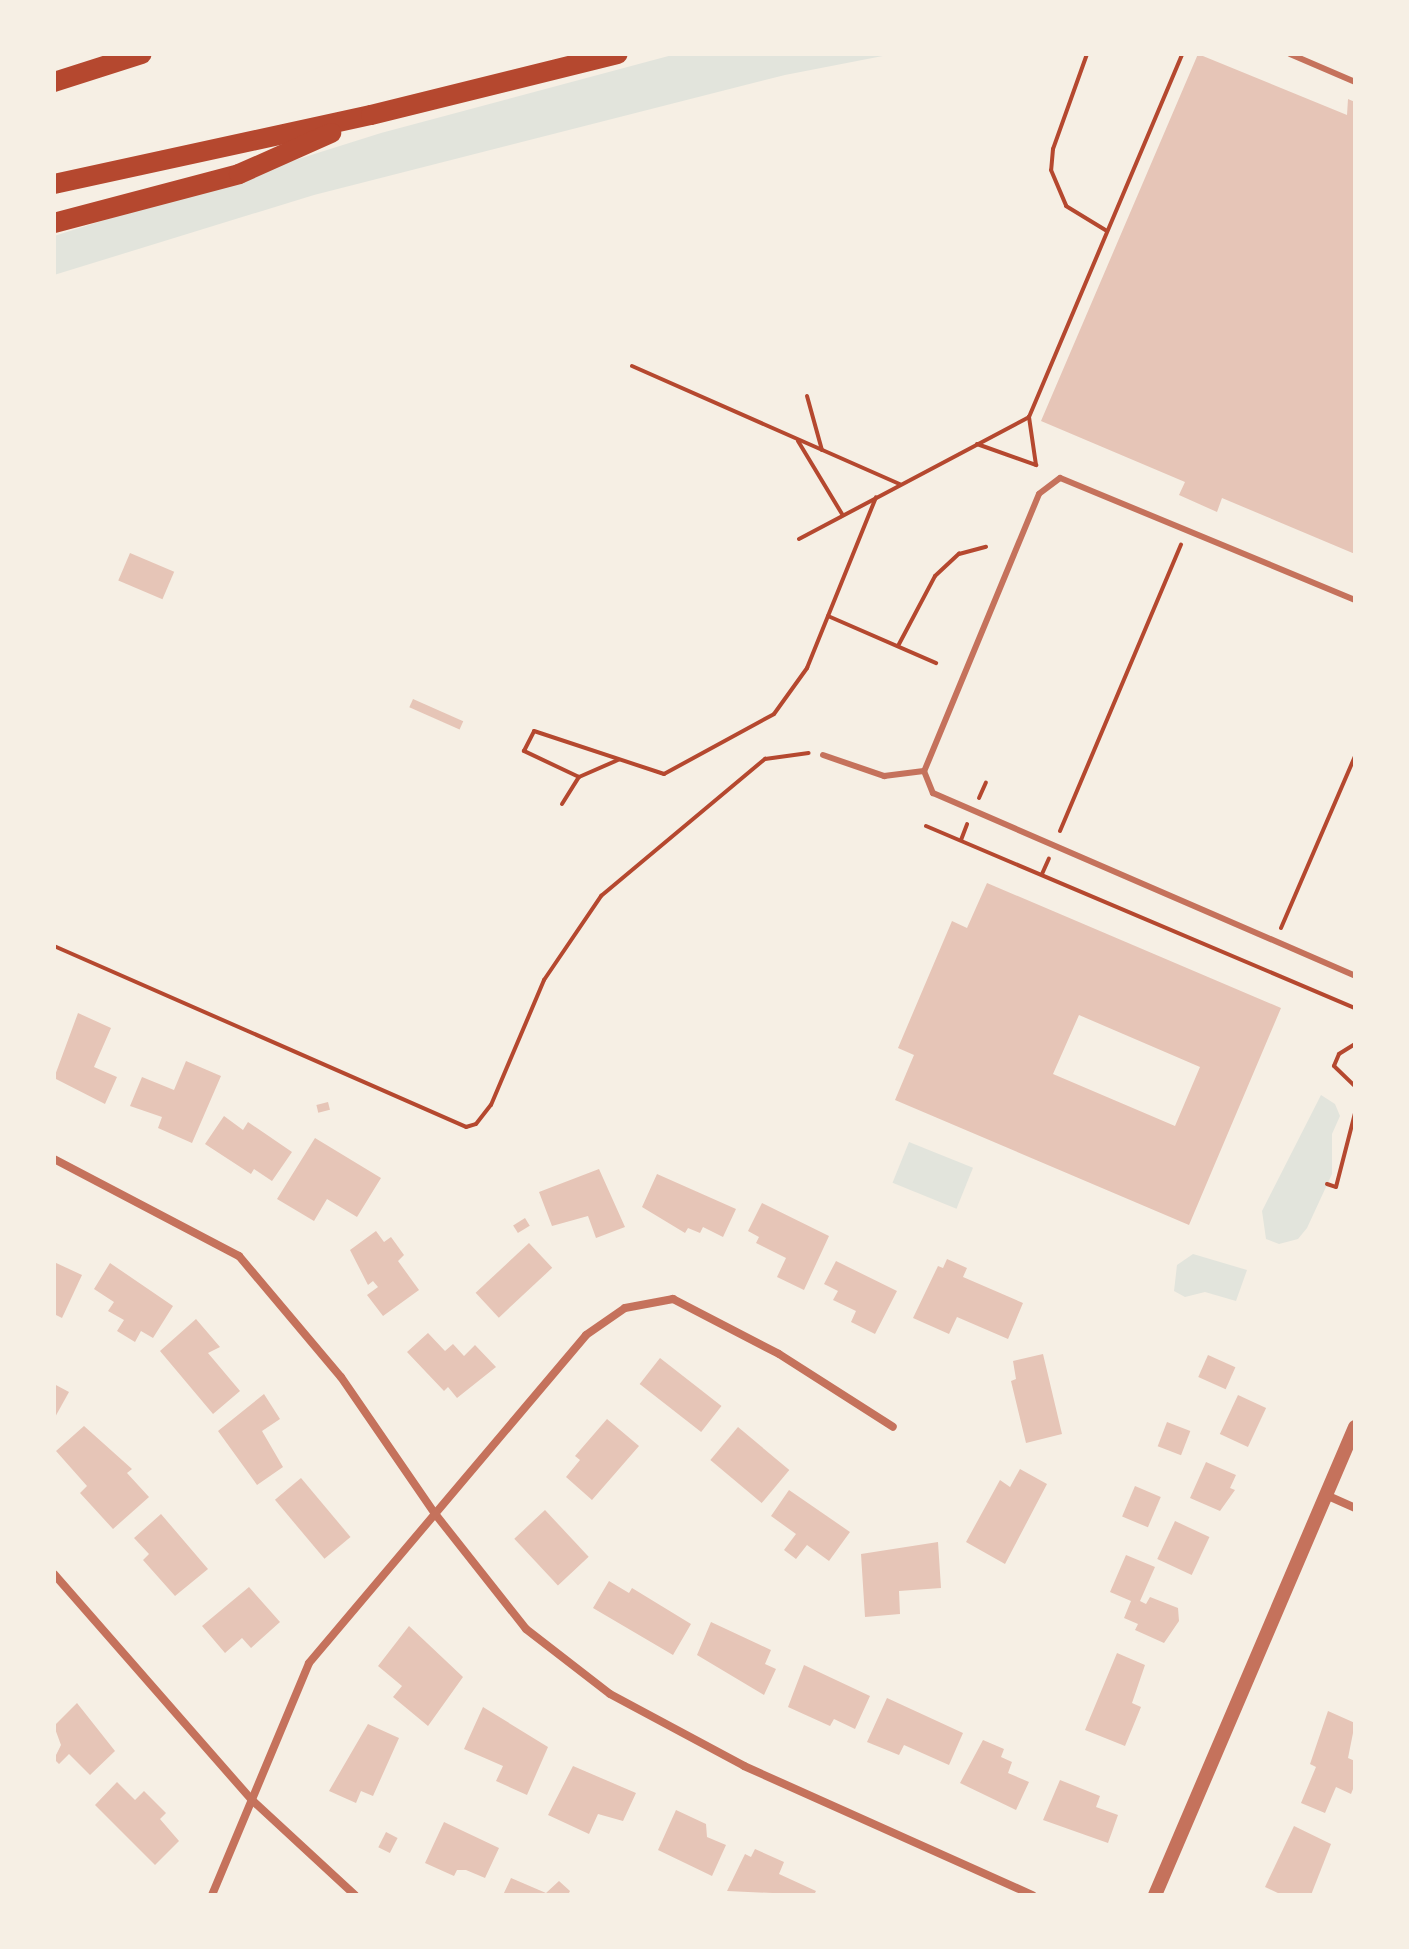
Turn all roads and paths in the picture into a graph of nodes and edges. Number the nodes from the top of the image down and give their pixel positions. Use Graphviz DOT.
graph roads {
  1 [pos="142,54"];
  2 [pos="618,54"];
  3 [pos="1087,54"];
  4 [pos="1182,54"];
  5 [pos="1290,54"];
  6 [pos="54,82"];
  7 [pos="1355,82"];
  8 [pos="371,115"];
  9 [pos="54,184"];
  10 [pos="54,223"];
  11 [pos="1108,231"];
  12 [pos="632,366"];
  13 [pos="807,396"];
  14 [pos="1029,417"];
  15 [pos="797,439"];
  16 [pos="977,444"];
  17 [pos="822,450"];
  18 [pos="900,484"];
  19 [pos="876,497"];
  20 [pos="842,514"];
  21 [pos="1185,528"];
  22 [pos="799,539"];
  23 [pos="986,547"];
  24 [pos="1355,600"];
  25 [pos="828,616"];
  26 [pos="898,646"];
  27 [pos="936,663"];
  28 [pos="823,755"];
  29 [pos="1355,756"];
  30 [pos="620,759"];
  31 [pos="924,771"];
  32 [pos="579,777"];
  33 [pos="562,804"];
  34 [pos="926,826"];
  35 [pos="1054,846"];
  36 [pos="1042,874"];
  37 [pos="1276,942"];
  38 [pos="54,946"];
  39 [pos="1355,976"];
  40 [pos="1355,1008"];
  41 [pos="1355,1044"];
  42 [pos="1355,1086"];
  43 [pos="1355,1113"];
  44 [pos="54,1159"];
  45 [pos="1327,1184"];
  46 [pos="893,1427"];
  47 [pos="1355,1427"];
  48 [pos="1326,1495"];
  49 [pos="1355,1508"];
  50 [pos="436,1515"];
  51 [pos="54,1574"];
  52 [pos="253,1801"];
  53 [pos="212,1895"];
  54 [pos="355,1895"];
  55 [pos="1033,1895"];
  56 [pos="1155,1895"];
  1 -- 6 [label="highway"];
  2 -- 8 [label="highway"];
  3 -- 11 [label="path"];
  4 -- 11 [label="path"];
  5 -- 7 [label="lane"];
  8 -- 9 [label="highway"];
  8 -- 10 [label="highway"];
  11 -- 14 [label="path"];
  12 -- 15 [label="path"];
  13 -- 17 [label="path"];
  14 -- 16 [label="path"];
  14 -- 16 [label="path"];
  15 -- 17 [label="path"];
  15 -- 20 [label="path"];
  16 -- 18 [label="path"];
  17 -- 18 [label="path"];
  18 -- 19 [label="path"];
  19 -- 20 [label="path"];
  19 -- 25 [label="path"];
  20 -- 22 [label="path"];
  21 -- 24 [label="lane"];
  21 -- 31 [label="lane"];
  21 -- 35 [label="path"];
  23 -- 26 [label="path"];
  25 -- 26 [label="path"];
  25 -- 30 [label="path"];
  26 -- 27 [label="path"];
  28 -- 31 [label="lane"];
  28 -- 38 [label="path"];
  29 -- 37 [label="path"];
  30 -- 32 [label="path"];
  30 -- 32 [label="path"];
  31 -- 35 [label="lane"];
  32 -- 33 [label="path"];
  34 -- 36 [label="path"];
  35 -- 36 [label="path"];
  35 -- 37 [label="lane"];
  36 -- 40 [label="path"];
  37 -- 39 [label="lane"];
  41 -- 42 [label="path"];
  43 -- 45 [label="path"];
  44 -- 50 [label="street"];
  46 -- 50 [label="street"];
  47 -- 48 [label="street"];
  48 -- 49 [label="street"];
  48 -- 56 [label="street"];
  50 -- 52 [label="street"];
  50 -- 55 [label="street"];
  51 -- 52 [label="street"];
  52 -- 53 [label="street"];
  52 -- 54 [label="street"];
}
